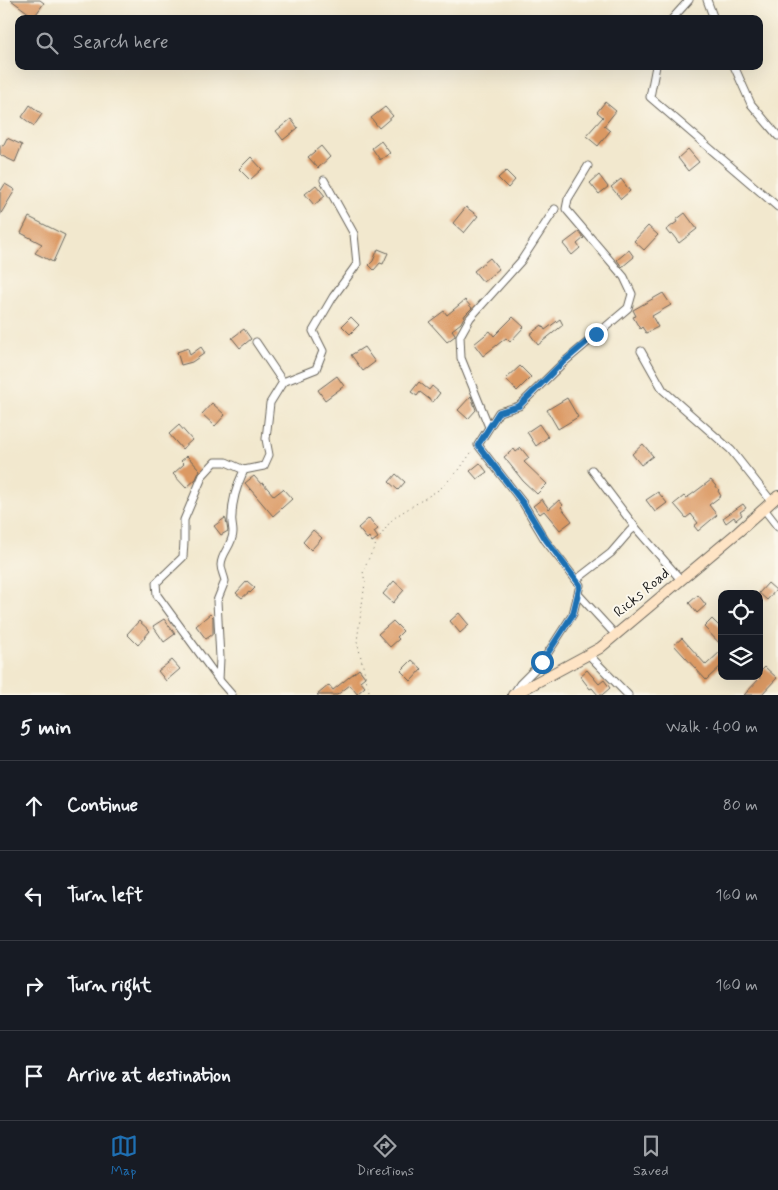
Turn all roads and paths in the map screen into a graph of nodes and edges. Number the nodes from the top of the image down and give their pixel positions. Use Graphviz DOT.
graph roads {
  1 [pos="689,0"];
  2 [pos="707,0"];
  3 [pos="676,15"];
  4 [pos="713,15"];
  5 [pos="655,70"];
  6 [pos="736,70"];
  7 [pos="778,136"];
  8 [pos="588,166"];
  9 [pos="324,180"];
  10 [pos="778,207"];
  11 [pos="555,209"];
  12 [pos="256,342"];
  13 [pos="641,351"];
  14 [pos="284,382"];
  15 [pos="489,427"];
  16 [pos="478,445"];
  17 [pos="244,470"];
  18 [pos="592,470"];
  19 [pos="775,499"];
  20 [pos="764,509"];
  21 [pos="778,526"];
  22 [pos="635,527"];
  23 [pos="576,580"];
  24 [pos="681,580"];
  25 [pos="578,594"];
  26 [pos="611,630"];
  27 [pos="588,654"];
  28 [pos="219,680"];
  29 [pos="513,694"];
  30 [pos="232,695"];
  31 [pos="366,695"];
  32 [pos="628,695"];
  1 -- 3 [label="street"];
  2 -- 4 [label="street"];
  5 -- 10 [label="street"];
  6 -- 7 [label="street"];
  8 -- 15 [label="street"];
  9 -- 14 [label="street"];
  11 -- 15 [label="street"];
  12 -- 14 [label="street"];
  13 -- 19 [label="street"];
  14 -- 17 [label="street"];
  15 -- 16 [label="street"];
  16 -- 23 [label="street"];
  16 -- 31 [label="path"];
  17 -- 28 [label="street"];
  17 -- 28 [label="street"];
  18 -- 22 [label="street"];
  19 -- 20 [label="street, Ricks Road"];
  20 -- 21 [label="street"];
  20 -- 24 [label="street, Ricks Road"];
  22 -- 23 [label="street"];
  22 -- 24 [label="street"];
  23 -- 25 [label="street"];
  24 -- 27 [label="street, Ricks Road"];
  25 -- 26 [label="street"];
  25 -- 29 [label="street"];
  27 -- 29 [label="street, Ricks Road"];
  27 -- 32 [label="street"];
  28 -- 30 [label="street"];
}
